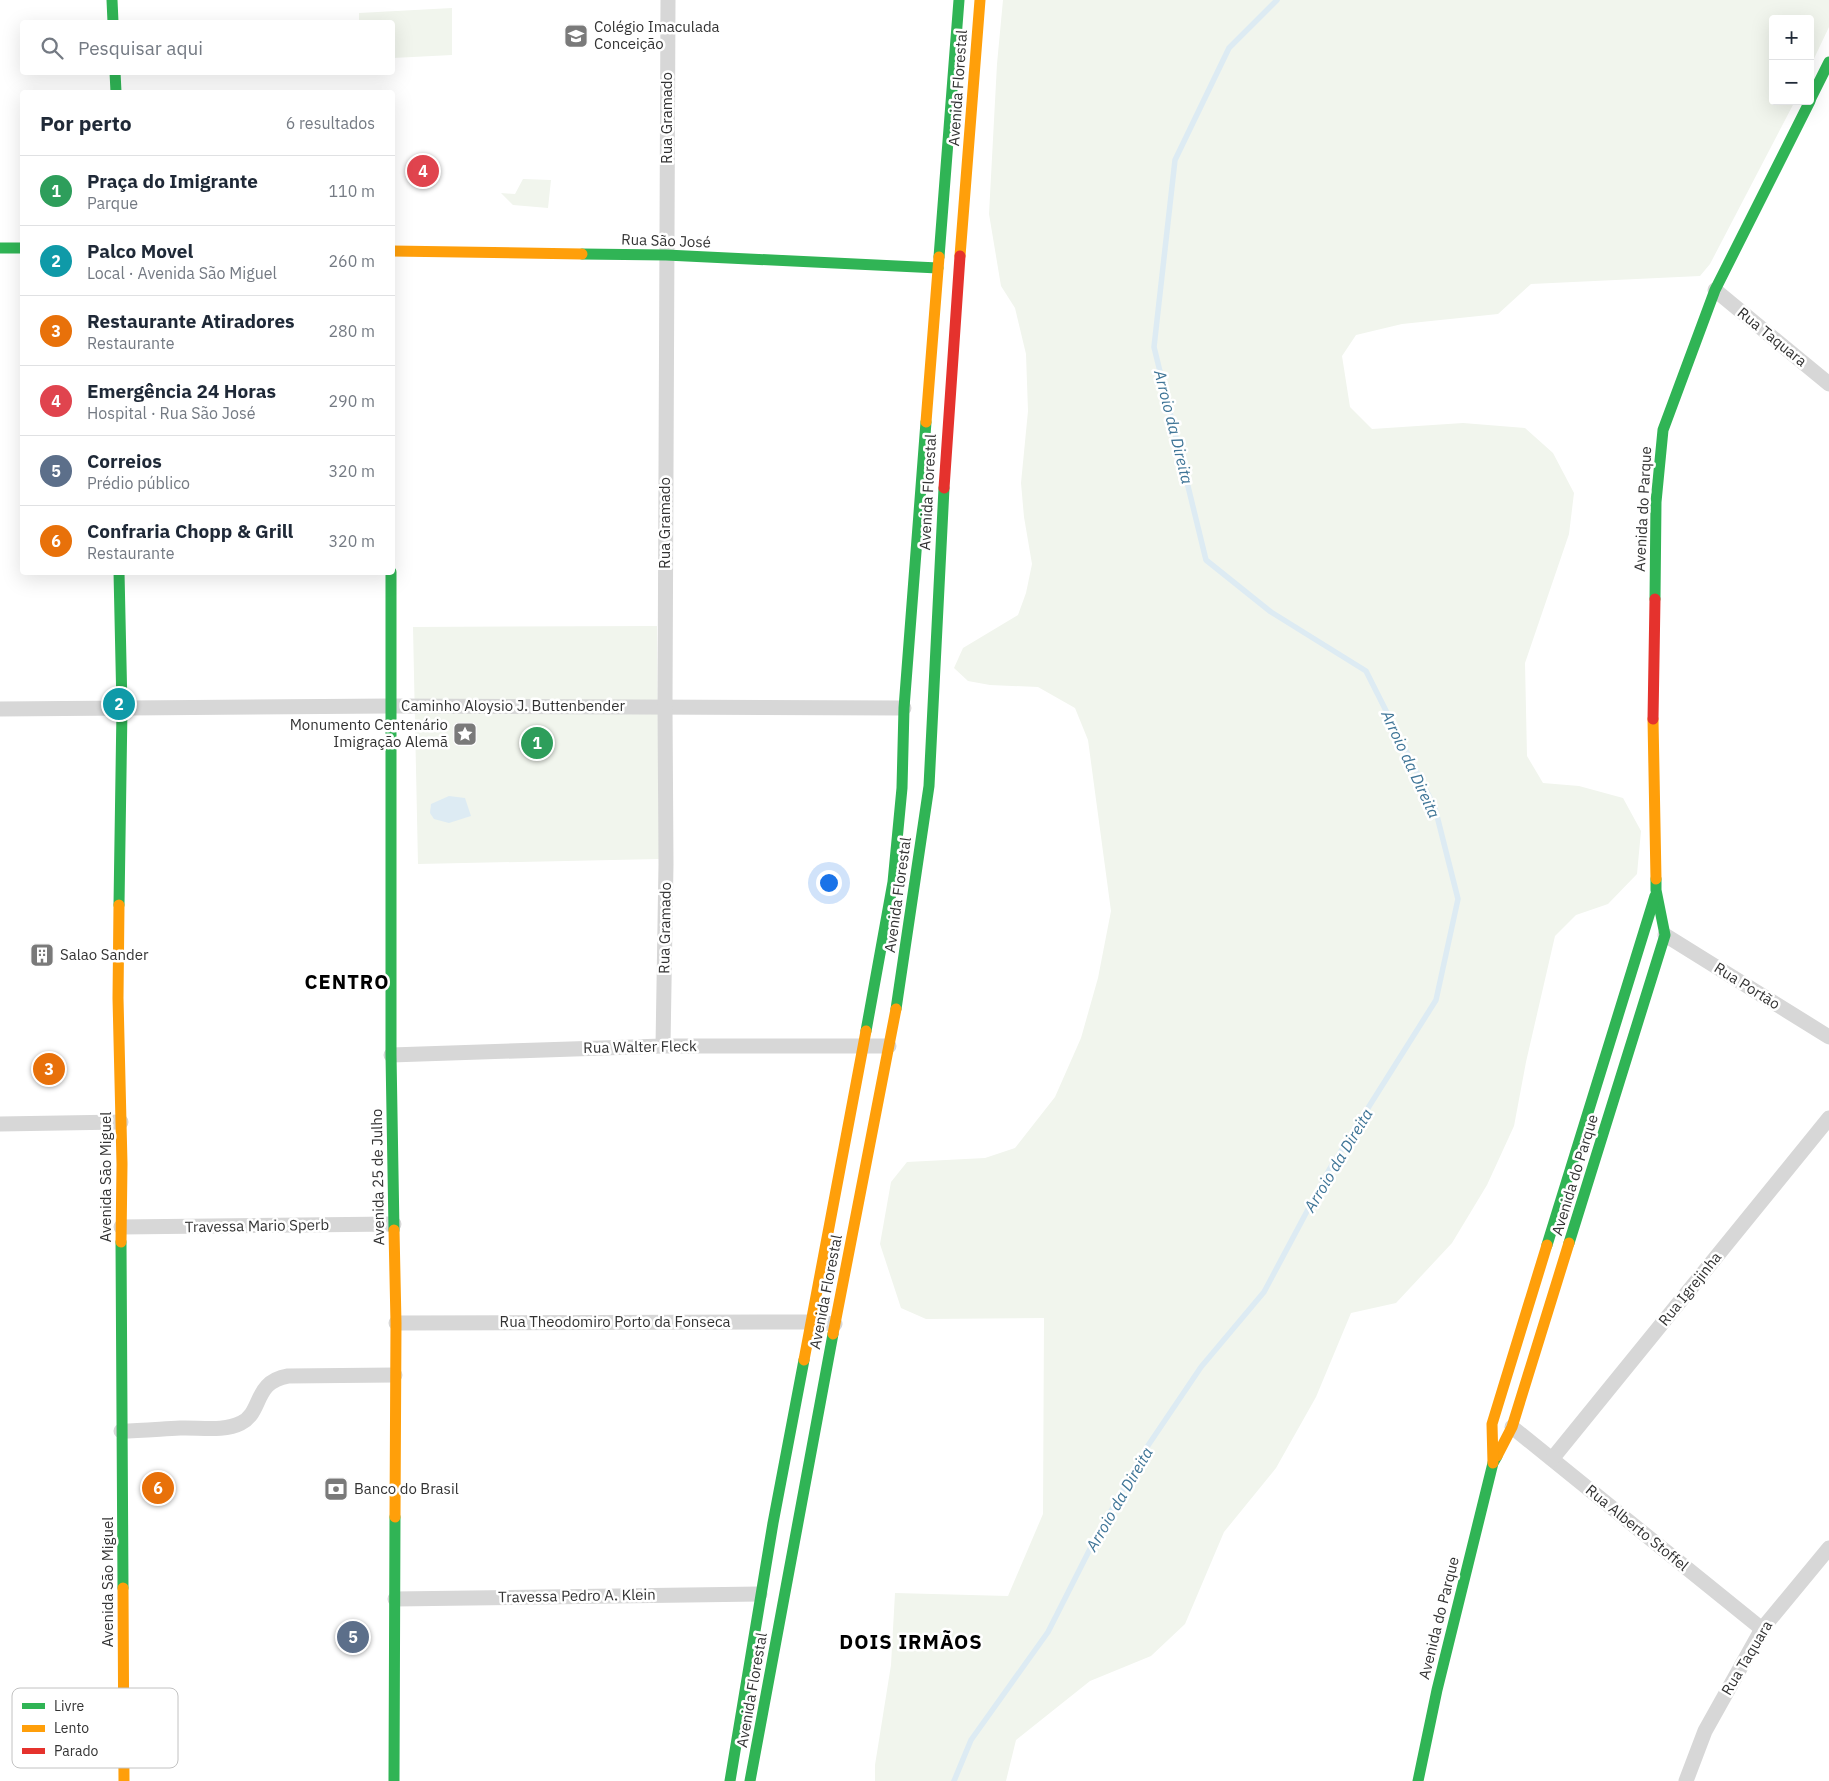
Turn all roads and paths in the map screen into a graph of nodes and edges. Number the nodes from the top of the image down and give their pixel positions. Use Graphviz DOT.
graph roads {
  1 [pos="112,0"];
  2 [pos="668,0"];
  3 [pos="959,0"];
  4 [pos="980,0"];
  5 [pos="113,20"];
  6 [pos="1829,62"];
  7 [pos="115,75"];
  8 [pos="116,90"];
  9 [pos="1814,93"];
  10 [pos="1808,105"];
  11 [pos="0,248"];
  12 [pos="20,248"];
  13 [pos="395,251"];
  14 [pos="666,255"];
  15 [pos="938,268"];
  16 [pos="1716,290"];
  17 [pos="1829,384"];
  18 [pos="119,575"];
  19 [pos="391,575"];
  20 [pos="391,706"];
  21 [pos="664,706"];
  22 [pos="122,708"];
  23 [pos="904,708"];
  24 [pos="0,710"];
  25 [pos="1656,890"];
  26 [pos="1665,935"];
  27 [pos="1829,1037"];
  28 [pos="663,1046"];
  29 [pos="864,1046"];
  30 [pos="889,1046"];
  31 [pos="391,1055"];
  32 [pos="1829,1118"];
  33 [pos="121,1122"];
  34 [pos="0,1124"];
  35 [pos="394,1224"];
  36 [pos="121,1227"];
  37 [pos="810,1322"];
  38 [pos="396,1323"];
  39 [pos="834,1324"];
  40 [pos="395,1374"];
  41 [pos="1512,1427"];
  42 [pos="122,1431"];
  43 [pos="1552,1459"];
  44 [pos="1493,1463"];
  45 [pos="785,1525"];
  46 [pos="1829,1548"];
  47 [pos="760,1594"];
  48 [pos="395,1598"];
  49 [pos="1762,1629"];
  50 [pos="123,1688"];
  51 [pos="124,1768"];
  52 [pos="124,1781"];
  53 [pos="394,1781"];
  54 [pos="730,1781"];
  55 [pos="750,1781"];
  56 [pos="1418,1781"];
  57 [pos="1686,1781"];
  1 -- 5 [label="main road"];
  2 -- 14 [label="street, Rua Gramado"];
  3 -- 15 [label="main road, Avenida Florestal"];
  4 -- 30 [label="main road, Avenida Florestal"];
  6 -- 9 [label="main road, Avenida do Parque"];
  7 -- 8 [label="main road"];
  10 -- 16 [label="main road, Avenida do Parque"];
  11 -- 12 [label="main road"];
  13 -- 14 [label="main road, Rua São José"];
  14 -- 15 [label="main road, Rua São José"];
  14 -- 21 [label="street, Rua Gramado"];
  15 -- 23 [label="main road, Avenida Florestal"];
  16 -- 17 [label="street, Rua Taquara"];
  16 -- 25 [label="main road, Avenida do Parque"];
  18 -- 22 [label="main road, Avenida São Miguel"];
  19 -- 20 [label="main road, Avenida 25 de Julho"];
  20 -- 21 [label="street, Caminho Aloysio J. Buttenbender"];
  20 -- 22 [label="street, Caminho Aloysio J. Buttenbender"];
  20 -- 31 [label="main road, Avenida 25 de Julho"];
  21 -- 23 [label="street, Caminho Aloysio J. Buttenbender"];
  21 -- 28 [label="street, Rua Gramado"];
  22 -- 24 [label="street, Caminho Aloysio J. Buttenbender"];
  22 -- 33 [label="main road, Avenida São Miguel"];
  23 -- 29 [label="main road, Avenida Florestal"];
  25 -- 26 [label="main road, Avenida do Parque"];
  25 -- 44 [label="main road, Avenida do Parque"];
  26 -- 27 [label="street, Rua Portão"];
  26 -- 41 [label="main road, Avenida do Parque"];
  28 -- 29 [label="street, Rua Walter Fleck"];
  28 -- 31 [label="street, Rua Walter Fleck"];
  29 -- 30 [label="street, Rua Walter Fleck"];
  29 -- 37 [label="main road, Avenida Florestal"];
  30 -- 39 [label="main road, Avenida Florestal"];
  31 -- 35 [label="main road, Avenida 25 de Julho"];
  32 -- 43 [label="street, Rua Igrejinha"];
  33 -- 34 [label="street"];
  33 -- 36 [label="main road, Avenida São Miguel"];
  35 -- 36 [label="street, Travessa Mario Sperb"];
  35 -- 38 [label="main road, Avenida 25 de Julho"];
  36 -- 42 [label="main road, Avenida São Miguel"];
  37 -- 38 [label="street, Rua Theodomiro Porto da Fonseca"];
  37 -- 39 [label="street, Rua Theodomiro Porto da Fonseca"];
  37 -- 45 [label="main road, Avenida Florestal"];
  38 -- 40 [label="main road, Avenida 25 de Julho"];
  39 -- 45 [label="main road, Avenida Florestal"];
  40 -- 42 [label="street"];
  40 -- 48 [label="main road, Avenida 25 de Julho"];
  41 -- 43 [label="street, Rua Alberto Stoffel"];
  41 -- 44 [label="main road, Avenida do Parque"];
  42 -- 50 [label="main road, Avenida São Miguel"];
  43 -- 49 [label="street, Rua Alberto Stoffel"];
  44 -- 56 [label="main road, Avenida do Parque"];
  45 -- 47 [label="main road, Avenida Florestal"];
  45 -- 55 [label="main road, Avenida Florestal"];
  46 -- 49 [label="street, Rua Taquara"];
  47 -- 48 [label="street, Travessa Pedro A. Klein"];
  47 -- 54 [label="main road, Avenida Florestal"];
  48 -- 53 [label="main road, Avenida 25 de Julho"];
  49 -- 57 [label="street, Rua Taquara"];
  51 -- 52 [label="main road, Avenida São Miguel"];
}
